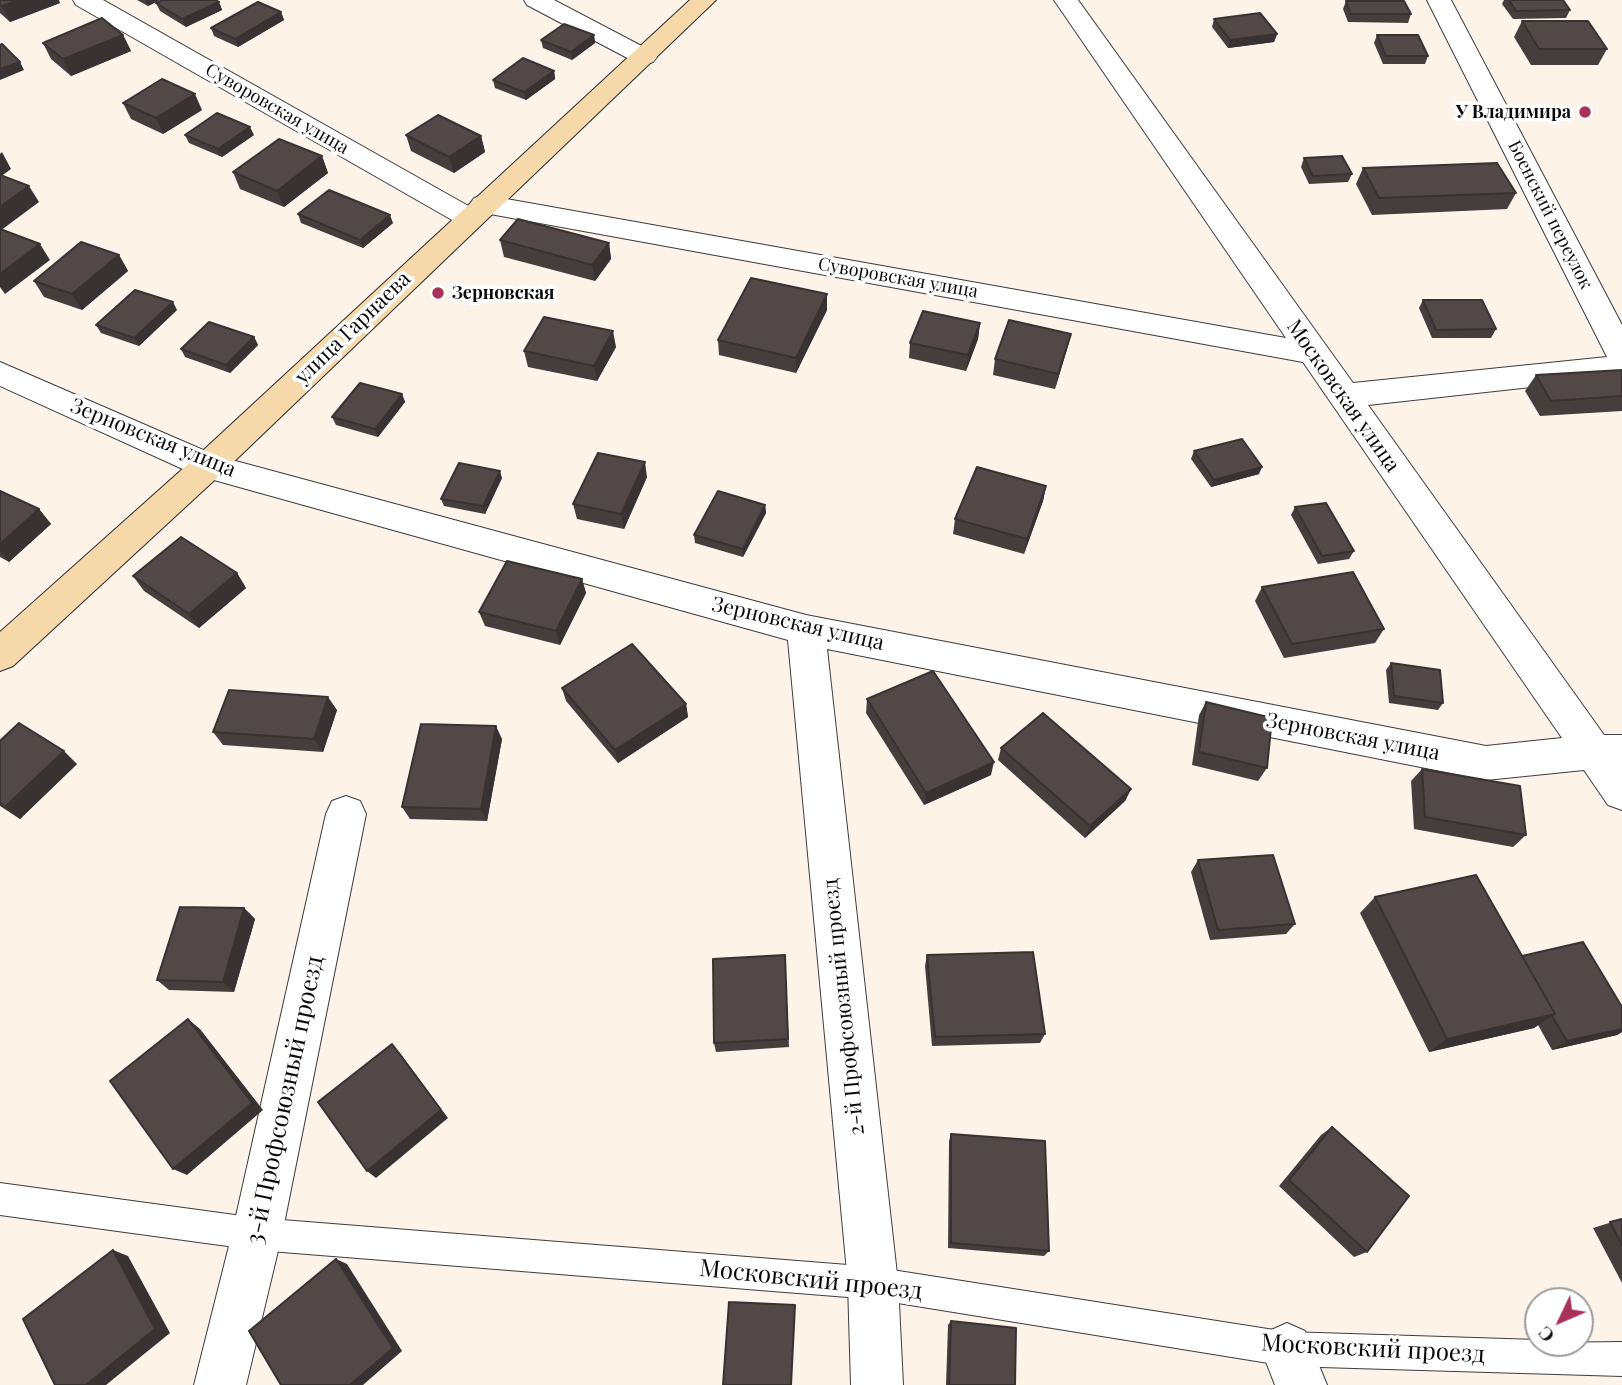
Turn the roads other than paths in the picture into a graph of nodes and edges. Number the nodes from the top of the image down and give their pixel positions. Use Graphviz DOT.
graph roads {
  1 [pos="85,0"];
  2 [pos="536,0"];
  3 [pos="704,0"];
  4 [pos="1066,0"];
  5 [pos="1440,0"];
  6 [pos="644,57"];
  7 [pos="477,211"];
  8 [pos="1312,353"];
  9 [pos="1622,355"];
  10 [pos="1622,366"];
  11 [pos="0,373"];
  12 [pos="1342,396"];
  13 [pos="208,466"];
  14 [pos="806,630"];
  15 [pos="0,655"];
  16 [pos="1607,752"];
  17 [pos="1622,792"];
  18 [pos="346,814"];
  19 [pos="0,1199"];
  20 [pos="257,1234"];
  21 [pos="873,1283"];
  22 [pos="1622,1359"];
  23 [pos="1294,1367"];
  24 [pos="219,1385"];
  25 [pos="877,1385"];
  1 -- 7 [label="street, Суворовская улица"];
  2 -- 6 [label="street"];
  3 -- 6 [label="street, улица Гарнаева"];
  4 -- 8 [label="street, Московская улица"];
  5 -- 9 [label="street, Боенский переулок"];
  6 -- 7 [label="street, улица Гарнаева"];
  7 -- 8 [label="street, Суворовская улица"];
  7 -- 13 [label="street, улица Гарнаева"];
  8 -- 12 [label="street, Московская улица"];
  10 -- 12 [label="street"];
  11 -- 13 [label="street, Зерновская улица"];
  12 -- 16 [label="street, Московская улица"];
  13 -- 14 [label="street, Зерновская улица"];
  13 -- 15 [label="street, улица Гарнаева"];
  14 -- 16 [label="street, Зерновская улица"];
  14 -- 21 [label="street, 2-й Профсоюзный проезд"];
  16 -- 17 [label="street, Московская улица"];
  18 -- 20 [label="street, 3-й Профсоюзный проезд"];
  19 -- 20 [label="lane, Московский проезд"];
  20 -- 21 [label="lane, Московский проезд"];
  20 -- 24 [label="street, 3-й Профсоюзный проезд"];
  21 -- 23 [label="lane, Московский проезд"];
  21 -- 25 [label="street, 2-й Профсоюзный проезд"];
  22 -- 23 [label="lane, Московский проезд"];
}
